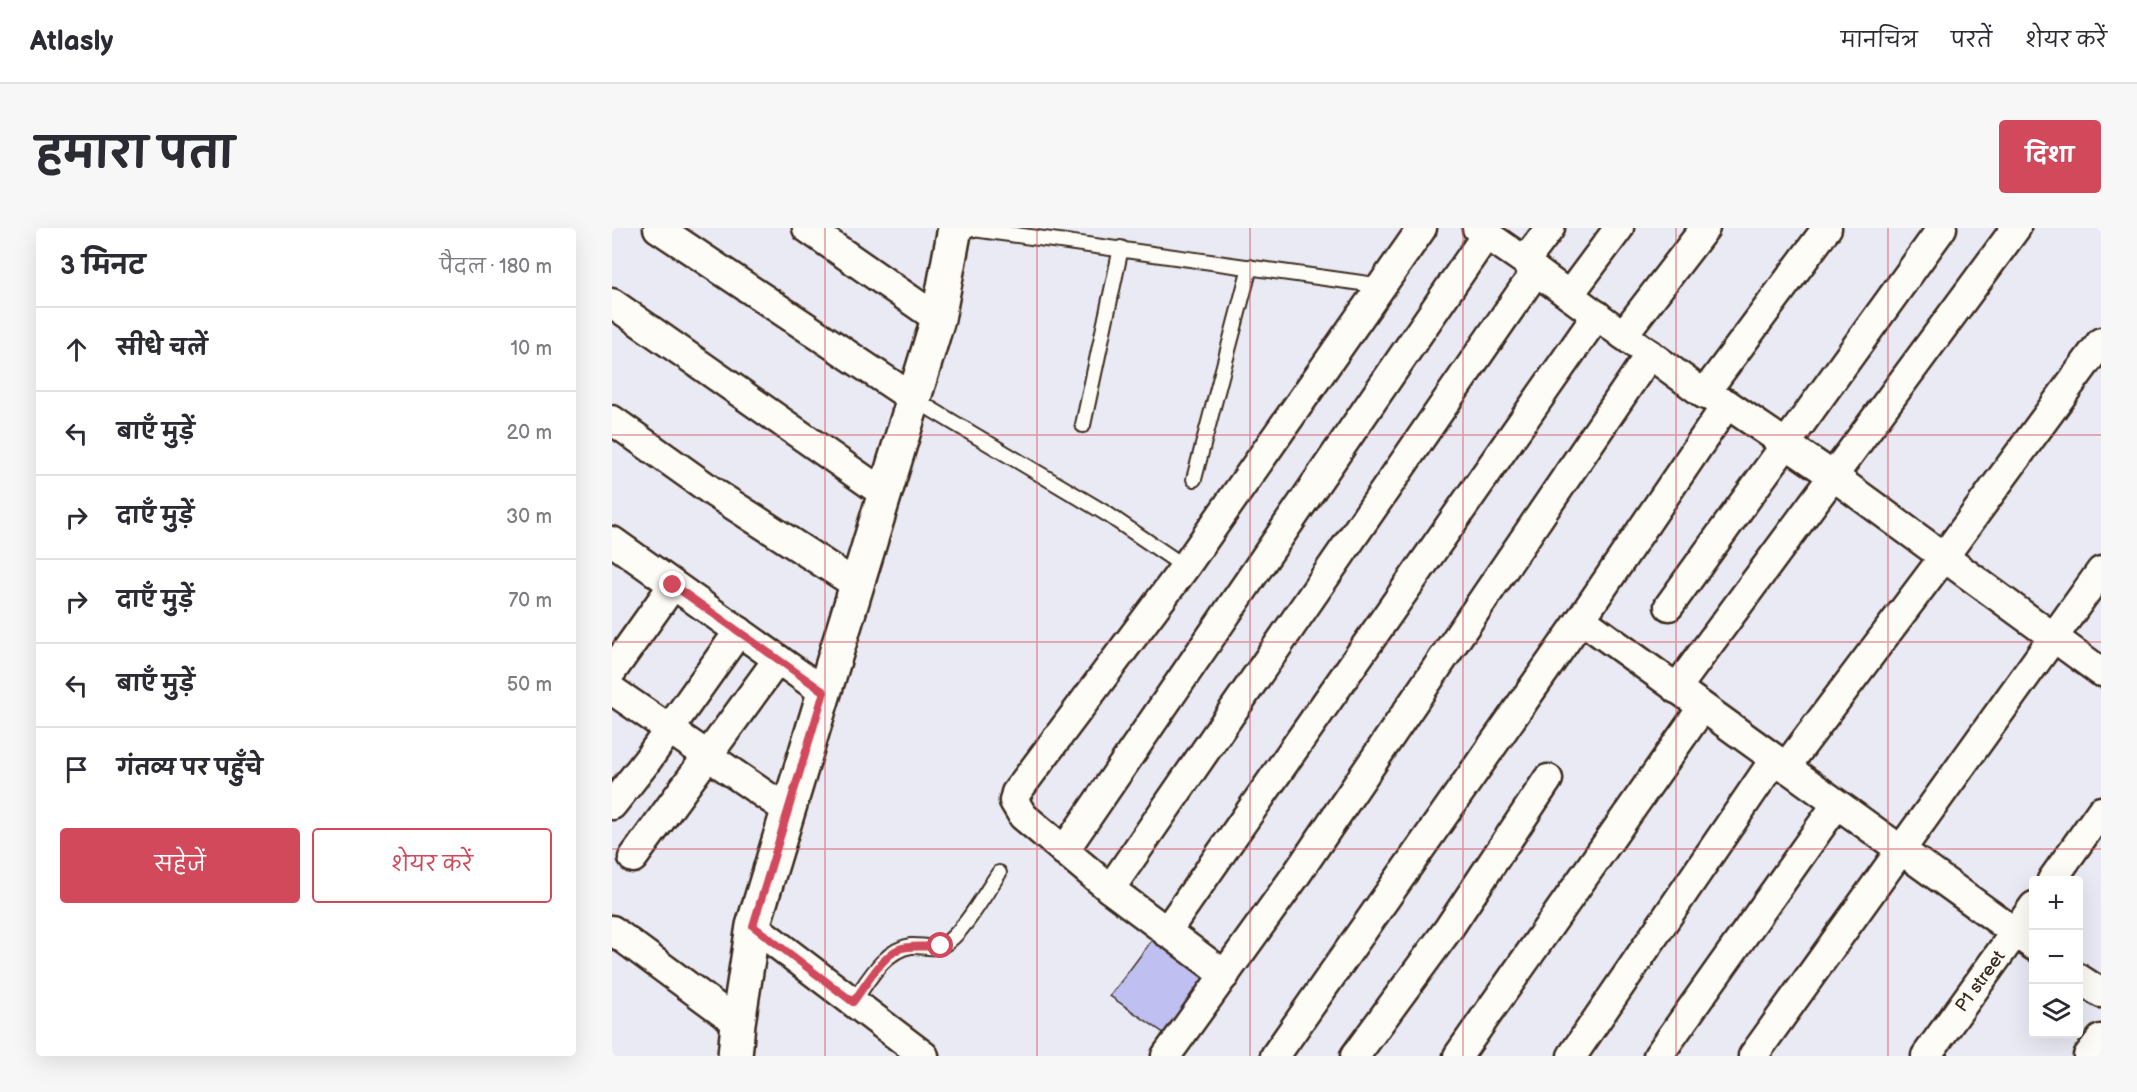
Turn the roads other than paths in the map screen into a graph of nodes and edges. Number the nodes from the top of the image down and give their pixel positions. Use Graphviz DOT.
graph roads {
  1 [pos="658,228"];
  2 [pos="807,228"];
  3 [pos="955,228"];
  4 [pos="966,228"];
  5 [pos="1422,228"];
  6 [pos="1550,228"];
  7 [pos="1619,228"];
  8 [pos="1705,228"];
  9 [pos="1827,228"];
  10 [pos="1942,228"];
  11 [pos="2016,228"];
  12 [pos="1482,231"];
  13 [pos="1121,248"];
  14 [pos="1531,266"];
  15 [pos="1250,267"];
  16 [pos="1383,286"];
  17 [pos="1569,296"];
  18 [pos="612,303"];
  19 [pos="1596,315"];
  20 [pos="938,319"];
  21 [pos="1623,335"];
  22 [pos="2101,342"];
  23 [pos="1650,354"];
  24 [pos="914,399"];
  25 [pos="1715,399"];
  26 [pos="612,420"];
  27 [pos="1083,425"];
  28 [pos="1785,443"];
  29 [pos="1833,476"];
  30 [pos="1194,479"];
  31 [pos="886,495"];
  32 [pos="612,541"];
  33 [pos="1943,558"];
  34 [pos="1185,567"];
  35 [pos="2101,571"];
  36 [pos="673,585"];
  37 [pos="857,585"];
  38 [pos="1669,606"];
  39 [pos="1581,619"];
  40 [pos="739,631"];
  41 [pos="2053,637"];
  42 [pos="778,659"];
  43 [pos="612,671"];
  44 [pos="2101,672"];
  45 [pos="1676,689"];
  46 [pos="612,690"];
  47 [pos="824,692"];
  48 [pos="1702,708"];
  49 [pos="669,730"];
  50 [pos="707,756"];
  51 [pos="1780,764"];
  52 [pos="1548,779"];
  53 [pos="1836,805"];
  54 [pos="612,806"];
  55 [pos="788,810"];
  56 [pos="2101,811"];
  57 [pos="1064,851"];
  58 [pos="1900,851"];
  59 [pos="633,858"];
  60 [pos="999,873"];
  61 [pos="2055,876"];
  62 [pos="1110,889"];
  63 [pos="2029,922"];
  64 [pos="753,926"];
  65 [pos="612,930"];
  66 [pos="1166,932"];
  67 [pos="2024,939"];
  68 [pos="1225,975"];
  69 [pos="2083,981"];
  70 [pos="2101,993"];
  71 [pos="853,1002"];
  72 [pos="738,1023"];
  73 [pos="2101,1039"];
  74 [pos="735,1056"];
  75 [pos="924,1056"];
  76 [pos="1166,1056"];
  77 [pos="1275,1056"];
  78 [pos="1355,1056"];
  79 [pos="1458,1056"];
  80 [pos="1572,1056"];
  81 [pos="1658,1056"];
  82 [pos="1753,1056"];
  83 [pos="1926,1056"];
  84 [pos="2088,1056"];
  1 -- 24 [label="street"];
  2 -- 20 [label="street"];
  3 -- 20 [label="street"];
  4 -- 13 [label="lane"];
  5 -- 16 [label="street"];
  6 -- 14 [label="street"];
  7 -- 17 [label="street"];
  8 -- 21 [label="street"];
  9 -- 25 [label="street"];
  10 -- 28 [label="street"];
  11 -- 29 [label="street"];
  12 -- 14 [label="street"];
  12 -- 57 [label="street"];
  13 -- 15 [label="lane"];
  13 -- 27 [label="lane"];
  14 -- 17 [label="street"];
  14 -- 62 [label="street"];
  15 -- 16 [label="lane"];
  15 -- 30 [label="lane"];
  16 -- 34 [label="street"];
  17 -- 19 [label="street"];
  18 -- 31 [label="street"];
  19 -- 21 [label="street"];
  19 -- 66 [label="street"];
  20 -- 24 [label="street"];
  21 -- 23 [label="street"];
  22 -- 33 [label="street"];
  23 -- 25 [label="street"];
  23 -- 68 [label="street"];
  24 -- 31 [label="street"];
  24 -- 34 [label="lane"];
  25 -- 28 [label="street"];
  25 -- 39 [label="street"];
  26 -- 37 [label="street"];
  28 -- 29 [label="street"];
  28 -- 38 [label="street"];
  29 -- 33 [label="street"];
  29 -- 45 [label="street"];
  31 -- 37 [label="street"];
  32 -- 36 [label="street"];
  33 -- 41 [label="street"];
  33 -- 51 [label="street"];
  34 -- 57 [label="street"];
  35 -- 41 [label="street"];
  36 -- 40 [label="street"];
  36 -- 43 [label="street"];
  37 -- 47 [label="street"];
  39 -- 45 [label="street"];
  39 -- 77 [label="street"];
  40 -- 42 [label="street"];
  40 -- 49 [label="street"];
  41 -- 44 [label="street"];
  41 -- 58 [label="street"];
  42 -- 47 [label="street"];
  42 -- 50 [label="street"];
  45 -- 48 [label="street"];
  46 -- 49 [label="street"];
  47 -- 55 [label="street"];
  48 -- 51 [label="street"];
  48 -- 79 [label="street"];
  49 -- 50 [label="street"];
  49 -- 54 [label="street"];
  50 -- 55 [label="street"];
  50 -- 59 [label="street"];
  51 -- 53 [label="street"];
  51 -- 80 [label="street"];
  52 -- 78 [label="street"];
  53 -- 58 [label="street"];
  53 -- 81 [label="street"];
  55 -- 64 [label="street"];
  56 -- 61 [label="street"];
  57 -- 62 [label="street"];
  58 -- 67 [label="street"];
  58 -- 82 [label="street"];
  60 -- 71 [label="lane"];
  62 -- 66 [label="street"];
  63 -- 67 [label="street, P1 street"];
  64 -- 71 [label="street"];
  64 -- 72 [label="street"];
  65 -- 72 [label="street"];
  66 -- 68 [label="street"];
  67 -- 83 [label="street, P1 street"];
  68 -- 76 [label="street"];
  69 -- 70 [label="street"];
  71 -- 75 [label="street"];
  72 -- 74 [label="street"];
  73 -- 84 [label="street"];
}
